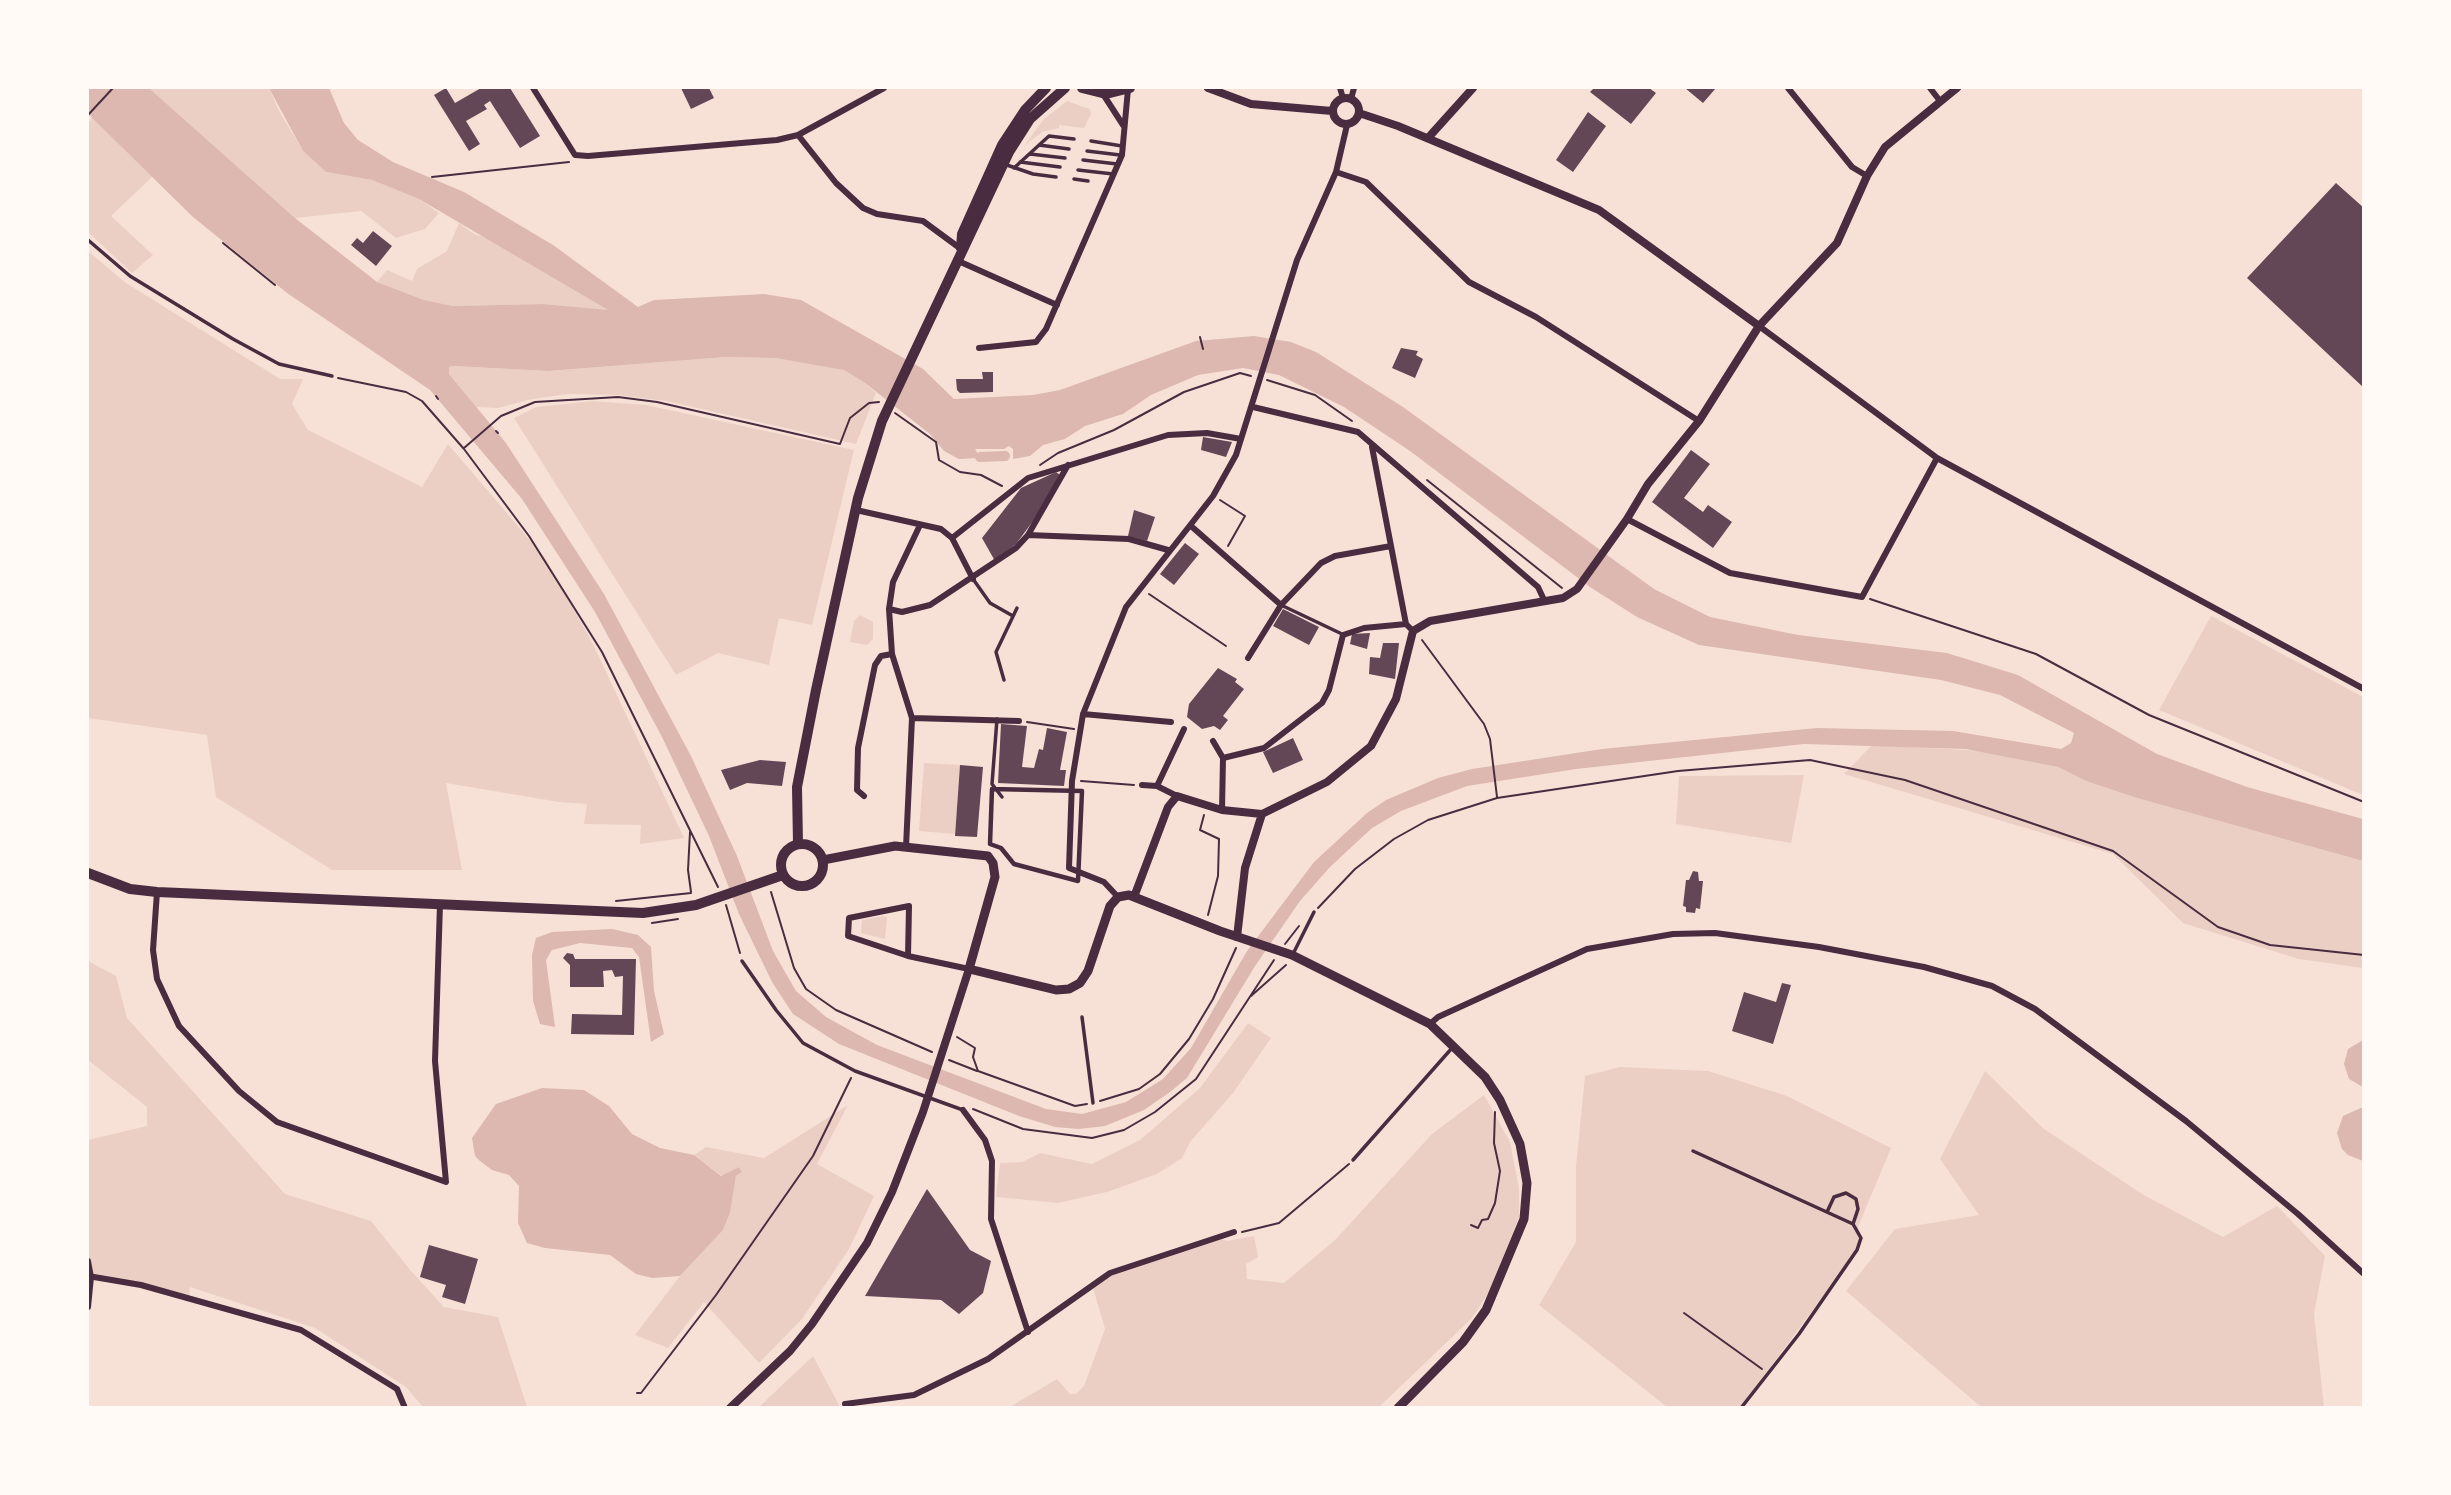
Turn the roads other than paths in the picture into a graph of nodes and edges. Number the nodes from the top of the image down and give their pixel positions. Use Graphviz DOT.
graph roads {
  1 [pos="533,88"];
  2 [pos="884,88"];
  3 [pos="1046,88"];
  4 [pos="1065,88"];
  5 [pos="1082,88"];
  6 [pos="1129,88"];
  7 [pos="1208,88"];
  8 [pos="1340,88"];
  9 [pos="1354,88"];
  10 [pos="1473,88"];
  11 [pos="1788,88"];
  12 [pos="1930,88"];
  13 [pos="1957,88"];
  14 [pos="1103,94"];
  15 [pos="1347,98"];
  16 [pos="1940,101"];
  17 [pos="1332,111"];
  18 [pos="1359,113"];
  19 [pos="1347,125"];
  20 [pos="1124,127"];
  21 [pos="798,135"];
  22 [pos="1428,138"];
  23 [pos="1074,139"];
  24 [pos="1091,141"];
  25 [pos="1039,145"];
  26 [pos="1124,146"];
  27 [pos="1069,149"];
  28 [pos="1087,151"];
  29 [pos="1030,154"];
  30 [pos="1122,155"];
  31 [pos="1065,158"];
  32 [pos="1083,160"];
  33 [pos="999,162"];
  34 [pos="1020,162"];
  35 [pos="1119,164"];
  36 [pos="1060,167"];
  37 [pos="1014,168"];
  38 [pos="1078,170"];
  39 [pos="1335,172"];
  40 [pos="1115,174"];
  41 [pos="1867,176"];
  42 [pos="1056,177"];
  43 [pos="1074,179"];
  44 [pos="1088,181"];
  45 [pos="88,240"];
  46 [pos="961,249"];
  47 [pos="956,260"];
  48 [pos="1057,305"];
  49 [pos="1759,326"];
  50 [pos="979,348"];
  51 [pos="332,376"];
  52 [pos="1253,407"];
  53 [pos="1699,421"];
  54 [pos="1241,439"];
  55 [pos="1372,447"];
  56 [pos="1937,458"];
  57 [pos="1068,465"];
  58 [pos="856,510"];
  59 [pos="1627,520"];
  60 [pos="920,525"];
  61 [pos="1191,526"];
  62 [pos="1028,535"];
  63 [pos="951,538"];
  64 [pos="1391,546"];
  65 [pos="1168,550"];
  66 [pos="974,579"];
  67 [pos="1545,602"];
  68 [pos="1281,605"];
  69 [pos="1017,608"];
  70 [pos="889,609"];
  71 [pos="1013,616"];
  72 [pos="1406,624"];
  73 [pos="1413,631"];
  74 [pos="1343,635"];
  75 [pos="892,654"];
  76 [pos="1248,658"];
  77 [pos="1004,680"];
  78 [pos="2364,689"];
  79 [pos="1083,714"];
  80 [pos="912,718"];
  81 [pos="997,719"];
  82 [pos="1019,721"];
  83 [pos="1171,722"];
  84 [pos="1184,729"];
  85 [pos="1213,741"];
  86 [pos="1223,758"];
  87 [pos="1142,785"];
  88 [pos="1157,786"];
  89 [pos="997,789"];
  90 [pos="1072,791"];
  91 [pos="864,796"];
  92 [pos="1177,796"];
  93 [pos="1002,797"];
  94 [pos="1222,810"];
  95 [pos="1262,814"];
  96 [pos="798,844"];
  97 [pos="906,847"];
  98 [pos="823,860"];
  99 [pos="1079,871"];
  100 [pos="88,873"];
  101 [pos="783,876"];
  102 [pos="157,892"];
  103 [pos="1131,896"];
  104 [pos="1118,897"];
  105 [pos="440,904"];
  106 [pos="1314,912"];
  107 [pos="1241,938"];
  108 [pos="1292,955"];
  109 [pos="908,956"];
  110 [pos="742,961"];
  111 [pos="969,969"];
  112 [pos="1082,1017"];
  113 [pos="1430,1024"];
  114 [pos="1454,1047"];
  115 [pos="1093,1103"];
  116 [pos="963,1110"];
  117 [pos="1693,1151"];
  118 [pos="1353,1160"];
  119 [pos="1827,1212"];
  120 [pos="1853,1224"];
  121 [pos="1234,1232"];
  122 [pos="88,1261"];
  123 [pos="2364,1274"];
  124 [pos="89,1276"];
  125 [pos="88,1307"];
  126 [pos="1028,1332"];
  127 [pos="845,1404"];
  128 [pos="405,1408"];
  129 [pos="730,1408"];
  130 [pos="1398,1408"];
  131 [pos="1741,1408"];
  1 -- 21 [label="street"];
  2 -- 21 [label="street"];
  3 -- 33 [label="main road"];
  4 -- 33 [label="main road"];
  5 -- 14 [label="main road"];
  6 -- 14 [label="main road"];
  6 -- 20 [label="street"];
  7 -- 17 [label="street"];
  8 -- 15 [label="street"];
  9 -- 15 [label="street"];
  10 -- 22 [label="street"];
  11 -- 41 [label="street"];
  12 -- 16 [label="street"];
  13 -- 16 [label="street"];
  14 -- 20 [label="street"];
  15 -- 17 [label="street"];
  15 -- 18 [label="street"];
  16 -- 41 [label="street"];
  17 -- 19 [label="street"];
  18 -- 19 [label="street"];
  18 -- 22 [label="street"];
  19 -- 39 [label="street"];
  20 -- 26 [label="street"];
  21 -- 46 [label="street"];
  22 -- 49 [label="street"];
  23 -- 25 [label="lane"];
  24 -- 26 [label="lane"];
  25 -- 27 [label="lane"];
  25 -- 29 [label="lane"];
  26 -- 30 [label="street"];
  28 -- 30 [label="lane"];
  29 -- 31 [label="lane"];
  29 -- 34 [label="lane"];
  30 -- 35 [label="street"];
  32 -- 35 [label="lane"];
  33 -- 37 [label="lane"];
  33 -- 46 [label="main road"];
  34 -- 36 [label="lane"];
  34 -- 37 [label="lane"];
  35 -- 40 [label="street"];
  37 -- 42 [label="lane"];
  38 -- 40 [label="lane"];
  39 -- 52 [label="street"];
  39 -- 53 [label="street"];
  40 -- 48 [label="street"];
  41 -- 49 [label="street"];
  43 -- 44 [label="lane"];
  45 -- 51 [label="lane"];
  46 -- 47 [label="main road"];
  47 -- 48 [label="street"];
  47 -- 58 [label="main road"];
  48 -- 50 [label="street"];
  49 -- 53 [label="street"];
  49 -- 56 [label="street"];
  52 -- 54 [label="street"];
  52 -- 55 [label="street"];
  53 -- 59 [label="street"];
  54 -- 57 [label="street"];
  54 -- 61 [label="street"];
  55 -- 64 [label="street"];
  55 -- 67 [label="street"];
  56 -- 59 [label="street"];
  56 -- 78 [label="street"];
  57 -- 62 [label="street"];
  57 -- 63 [label="street"];
  58 -- 60 [label="street"];
  58 -- 96 [label="main road"];
  59 -- 67 [label="street"];
  60 -- 63 [label="street"];
  60 -- 70 [label="street"];
  61 -- 65 [label="street"];
  61 -- 68 [label="street"];
  62 -- 65 [label="street"];
  62 -- 66 [label="street"];
  63 -- 66 [label="street"];
  64 -- 68 [label="street"];
  64 -- 72 [label="street"];
  65 -- 79 [label="street"];
  66 -- 70 [label="street"];
  66 -- 71 [label="lane"];
  67 -- 73 [label="street"];
  68 -- 74 [label="lane"];
  68 -- 76 [label="street"];
  69 -- 71 [label="lane"];
  70 -- 75 [label="street"];
  71 -- 77 [label="lane"];
  72 -- 73 [label="street"];
  72 -- 74 [label="street"];
  73 -- 95 [label="street"];
  74 -- 86 [label="street"];
  75 -- 80 [label="street"];
  75 -- 91 [label="street"];
  79 -- 83 [label="street"];
  79 -- 90 [label="street"];
  80 -- 81 [label="street"];
  80 -- 97 [label="street"];
  81 -- 82 [label="street"];
  81 -- 89 [label="lane"];
  84 -- 88 [label="street"];
  85 -- 86 [label="street"];
  86 -- 94 [label="street"];
  87 -- 88 [label="street"];
  88 -- 92 [label="street"];
  89 -- 90 [label="street"];
  89 -- 93 [label="lane"];
  89 -- 99 [label="street"];
  90 -- 99 [label="street"];
  92 -- 94 [label="street"];
  92 -- 103 [label="street"];
  94 -- 95 [label="street"];
  95 -- 107 [label="street"];
  96 -- 98 [label="main road"];
  96 -- 101 [label="main road"];
  97 -- 98 [label="main road"];
  97 -- 111 [label="main road"];
  98 -- 101 [label="main road"];
  99 -- 104 [label="street"];
  100 -- 102 [label="main road"];
  101 -- 105 [label="main road"];
  102 -- 105 [label="main road"];
  102 -- 105 [label="street"];
  103 -- 104 [label="main road"];
  103 -- 107 [label="main road"];
  104 -- 111 [label="main road"];
  106 -- 108 [label="lane"];
  107 -- 108 [label="main road"];
  108 -- 113 [label="main road"];
  109 -- 109 [label="street"];
  109 -- 111 [label="street"];
  110 -- 116 [label="lane"];
  111 -- 129 [label="street"];
  112 -- 115 [label="lane"];
  113 -- 114 [label="main road"];
  113 -- 123 [label="street"];
  114 -- 118 [label="lane"];
  114 -- 130 [label="main road"];
  116 -- 126 [label="street"];
  117 -- 119 [label="lane"];
  119 -- 120 [label="lane"];
  119 -- 120 [label="lane"];
  120 -- 131 [label="lane"];
  121 -- 126 [label="street"];
  122 -- 124 [label="street"];
  124 -- 125 [label="street"];
  124 -- 128 [label="street"];
  126 -- 127 [label="street"];
}
